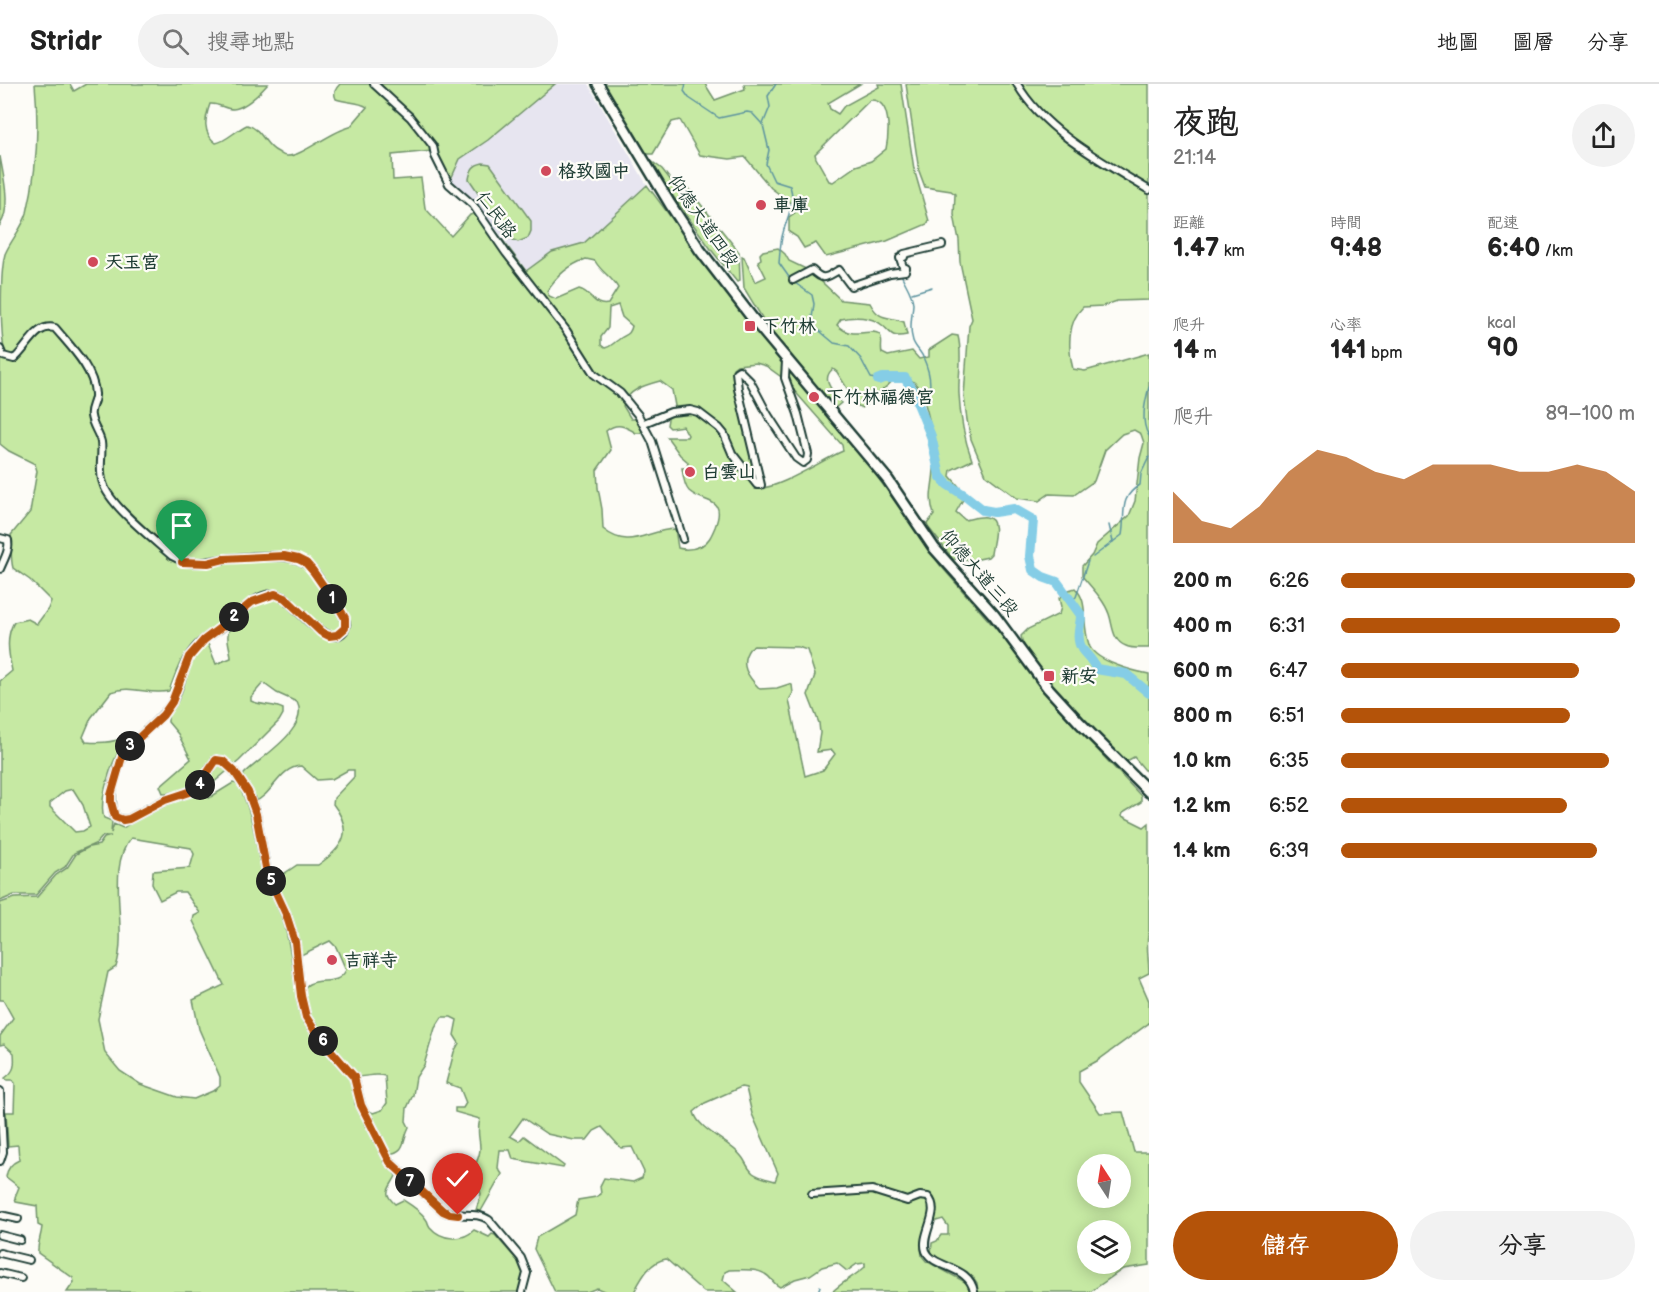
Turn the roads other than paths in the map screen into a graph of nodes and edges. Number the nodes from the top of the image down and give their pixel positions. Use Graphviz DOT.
graph roads {
  1 [pos="374,84"];
  2 [pos="598,84"];
  3 [pos="1017,84"];
  4 [pos="1149,190"];
  5 [pos="942,245"];
  6 [pos="793,279"];
  7 [pos="0,349"];
  8 [pos="789,365"];
  9 [pos="644,423"];
  10 [pos="0,538"];
  11 [pos="683,539"];
  12 [pos="0,568"];
  13 [pos="1149,792"];
  14 [pos="0,1091"];
  15 [pos="0,1161"];
  16 [pos="812,1194"];
  17 [pos="0,1215"];
  18 [pos="18,1219"];
  19 [pos="0,1235"];
  20 [pos="20,1240"];
  21 [pos="0,1253"];
  22 [pos="29,1260"];
  23 [pos="0,1273"];
  24 [pos="21,1278"];
  25 [pos="522,1292"];
  26 [pos="974,1292"];
  1 -- 9 [label="street, 仁民路"];
  2 -- 8 [label="main road, 仰德大道四段"];
  3 -- 4 [label="street"];
  5 -- 6 [label="street"];
  7 -- 25 [label="street"];
  8 -- 9 [label="street"];
  8 -- 13 [label="main road, 仰德大道三段"];
  9 -- 11 [label="street, 仁民路"];
  10 -- 12 [label="street"];
  14 -- 15 [label="street"];
  16 -- 26 [label="street"];
  17 -- 18 [label="street"];
  19 -- 20 [label="street"];
  21 -- 22 [label="street"];
  23 -- 24 [label="street"];
}
